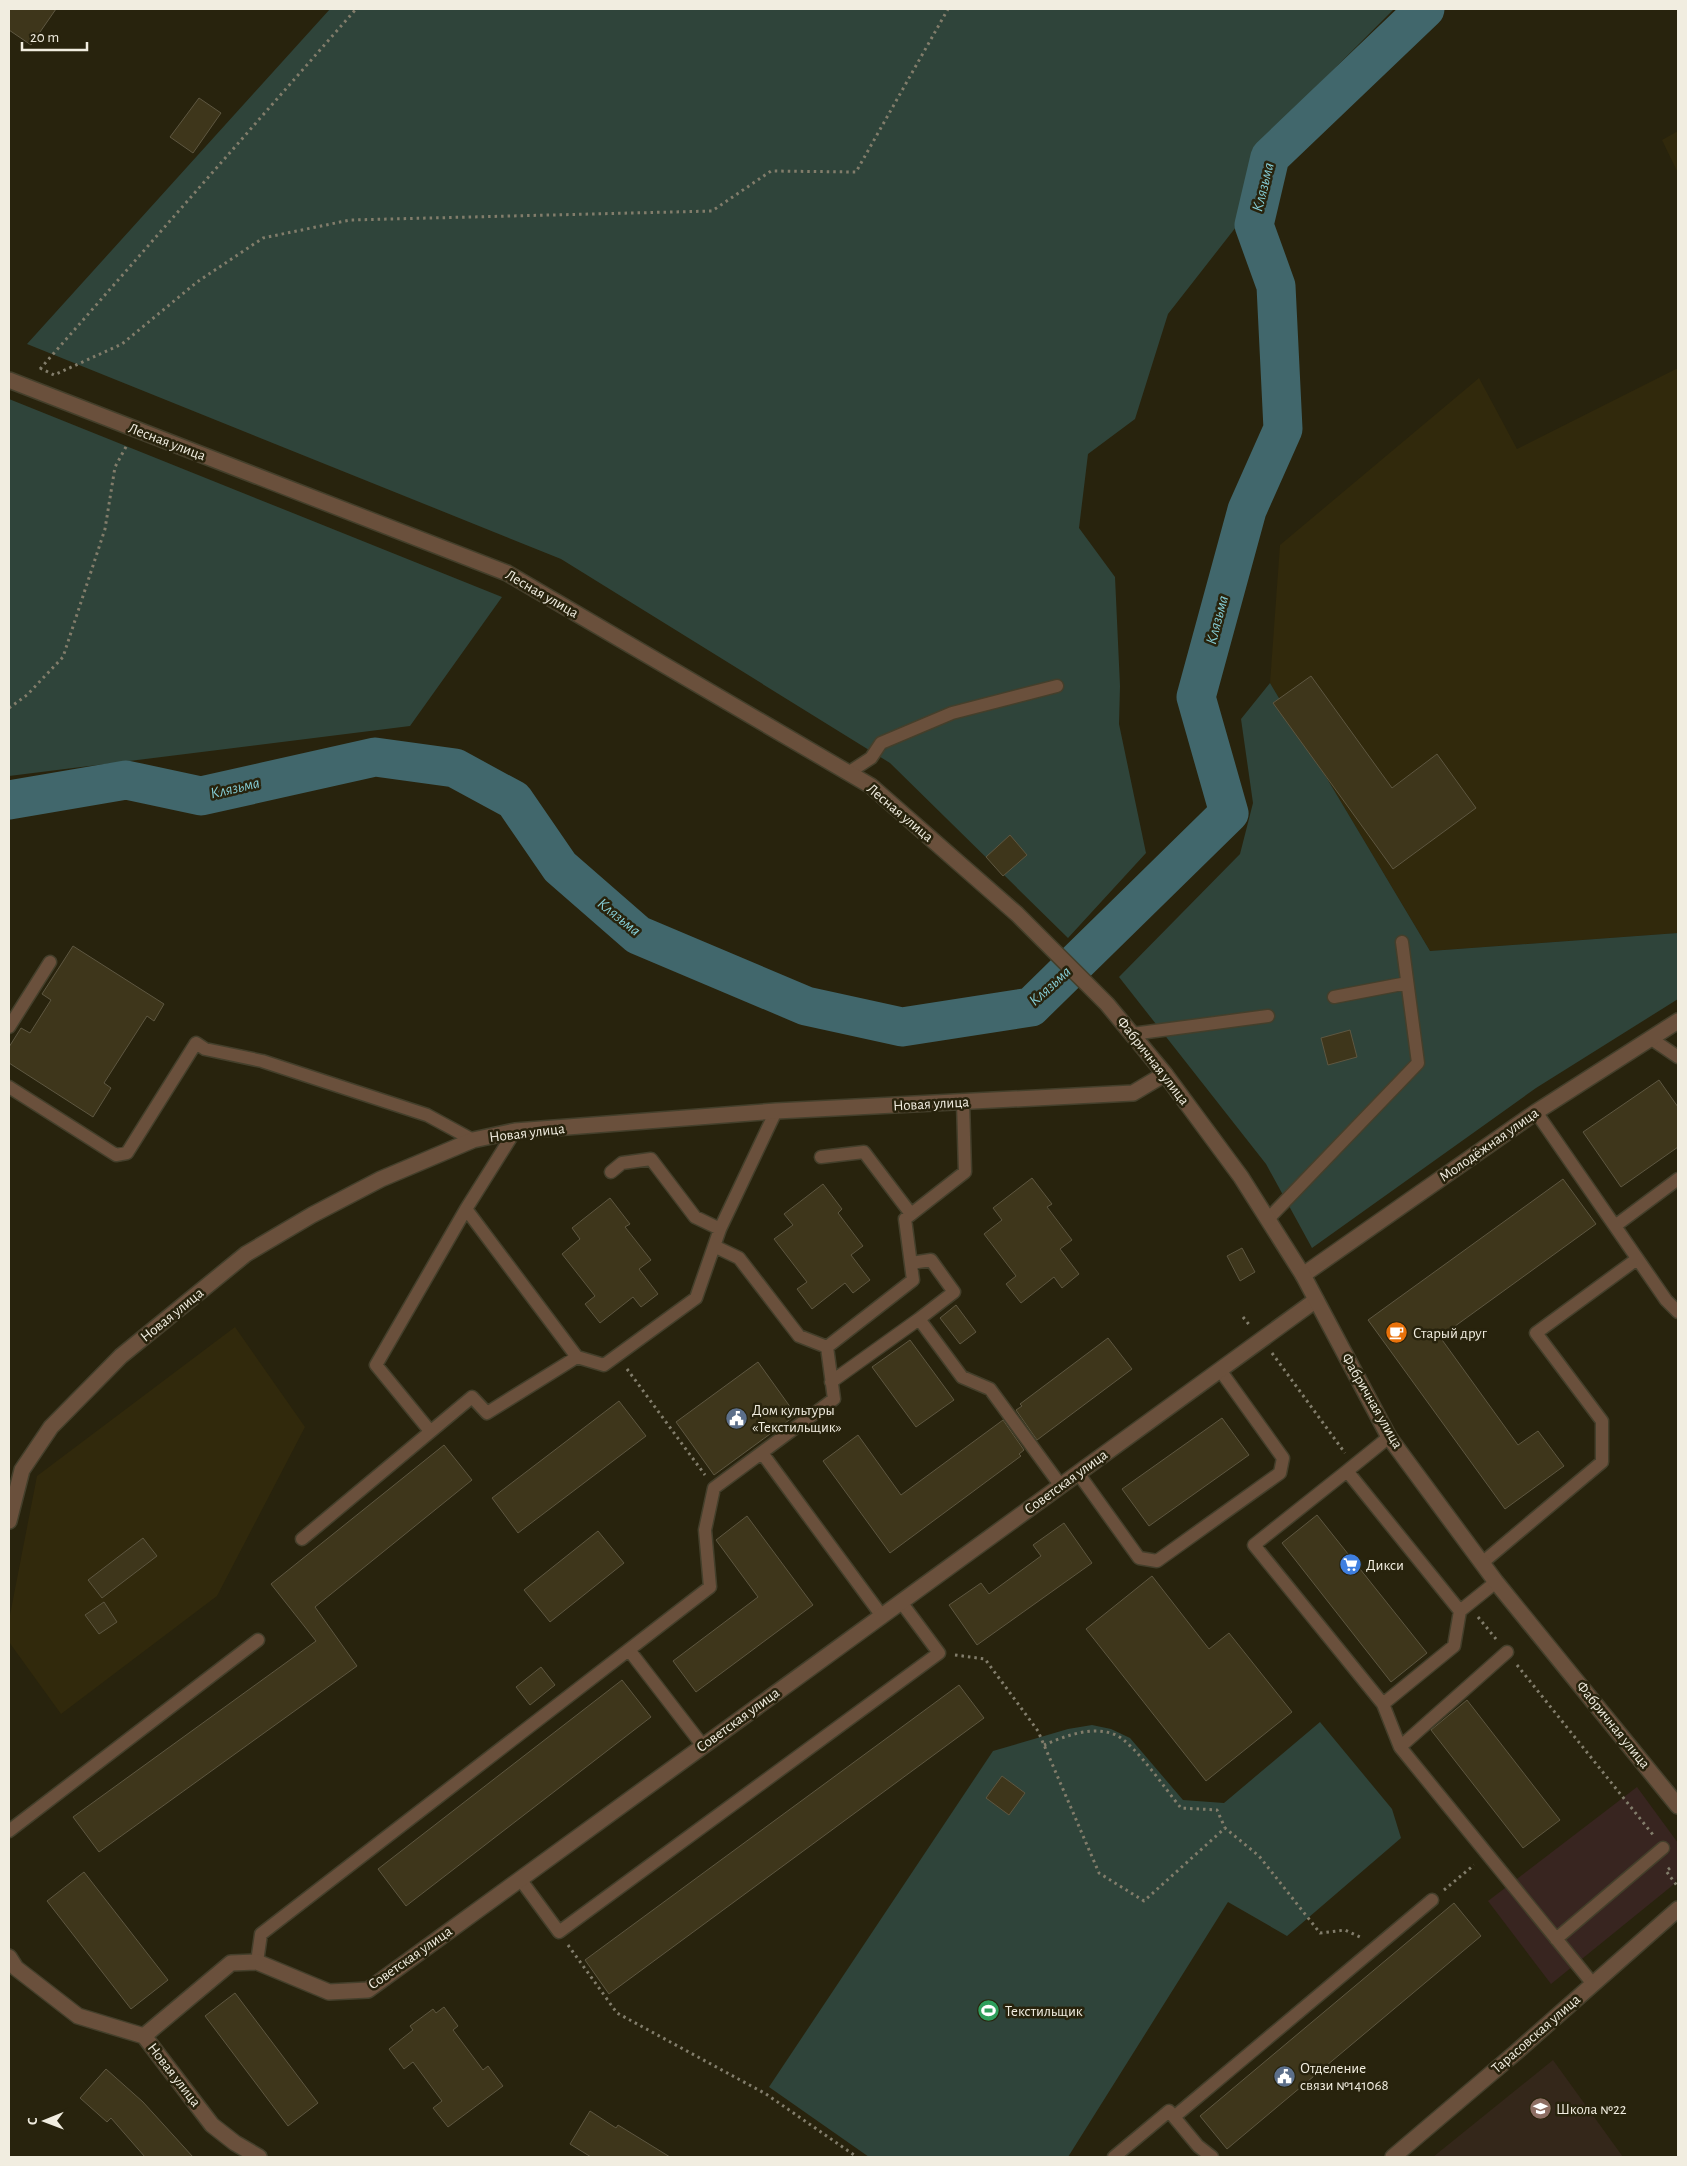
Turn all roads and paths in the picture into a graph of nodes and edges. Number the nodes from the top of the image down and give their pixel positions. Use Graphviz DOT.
graph roads {
  1 [pos="356,9"];
  2 [pos="948,9"];
  3 [pos="40,368"];
  4 [pos="9,380"];
  5 [pos="24,387"];
  6 [pos="135,430"];
  7 [pos="1057,686"];
  8 [pos="9,708"];
  9 [pos="848,773"];
  10 [pos="1402,942"];
  11 [pos="50,962"];
  12 [pos="1407,983"];
  13 [pos="1334,997"];
  14 [pos="1107,1004"];
  15 [pos="1268,1016"];
  16 [pos="1678,1020"];
  17 [pos="9,1027"];
  18 [pos="1132,1034"];
  19 [pos="1650,1038"];
  20 [pos="1678,1057"];
  21 [pos="1165,1074"];
  22 [pos="9,1087"];
  23 [pos="963,1102"];
  24 [pos="776,1111"];
  25 [pos="1536,1112"];
  26 [pos="515,1131"];
  27 [pos="474,1140"];
  28 [pos="821,1157"];
  29 [pos="611,1172"];
  30 [pos="1678,1179"];
  31 [pos="466,1209"];
  32 [pos="911,1214"];
  33 [pos="1268,1219"];
  34 [pos="1615,1226"];
  35 [pos="720,1229"];
  36 [pos="714,1246"];
  37 [pos="1637,1258"];
  38 [pos="911,1263"];
  39 [pos="1303,1275"];
  40 [pos="1316,1300"];
  41 [pos="1678,1312"];
  42 [pos="919,1319"];
  43 [pos="827,1347"];
  44 [pos="576,1356"];
  45 [pos="617,1356"];
  46 [pos="1220,1370"];
  47 [pos="831,1382"];
  48 [pos="430,1431"];
  49 [pos="1389,1437"];
  50 [pos="762,1453"];
  51 [pos="1347,1471"];
  52 [pos="1078,1473"];
  53 [pos="1061,1486"];
  54 [pos="714,1488"];
  55 [pos="9,1521"];
  56 [pos="302,1539"];
  57 [pos="1482,1563"];
  58 [pos="1496,1582"];
  59 [pos="902,1602"];
  60 [pos="1460,1611"];
  61 [pos="882,1616"];
  62 [pos="258,1640"];
  63 [pos="629,1650"];
  64 [pos="1507,1652"];
  65 [pos="939,1653"];
  66 [pos="1383,1704"];
  67 [pos="1044,1745"];
  68 [pos="703,1746"];
  69 [pos="1400,1746"];
  70 [pos="1678,1806"];
  71 [pos="1225,1828"];
  72 [pos="9,1831"];
  73 [pos="1663,1848"];
  74 [pos="1487,1854"];
  75 [pos="520,1879"];
  76 [pos="1432,1900"];
  77 [pos="1678,1908"];
  78 [pos="559,1932"];
  79 [pos="1556,1939"];
  80 [pos="1379,1945"];
  81 [pos="9,1957"];
  82 [pos="257,1962"];
  83 [pos="1593,1984"];
  84 [pos="144,2036"];
  85 [pos="1174,2117"];
  86 [pos="259,2157"];
  87 [pos="857,2157"];
  88 [pos="1114,2157"];
  89 [pos="1212,2157"];
  90 [pos="1393,2157"];
  1 -- 3 [label="path"];
  2 -- 3 [label="path"];
  3 -- 5 [label="path"];
  4 -- 5 [label="street, Лесная улица"];
  5 -- 6 [label="street, Лесная улица"];
  6 -- 8 [label="path"];
  6 -- 9 [label="street, Лесная улица"];
  7 -- 9 [label="lane"];
  9 -- 14 [label="street, Лесная улица"];
  10 -- 12 [label="lane"];
  11 -- 17 [label="lane"];
  12 -- 13 [label="lane"];
  12 -- 33 [label="lane"];
  14 -- 18 [label="street, Фабричная улица"];
  15 -- 18 [label="lane"];
  16 -- 19 [label="street, Молодёжная улица"];
  18 -- 21 [label="street, Фабричная улица"];
  19 -- 20 [label="lane"];
  19 -- 25 [label="street, Молодёжная улица"];
  21 -- 23 [label="street, Новая улица"];
  21 -- 33 [label="street, Фабричная улица"];
  22 -- 27 [label="lane"];
  23 -- 24 [label="street, Новая улица"];
  23 -- 32 [label="lane"];
  24 -- 26 [label="street, Новая улица"];
  24 -- 35 [label="lane"];
  25 -- 34 [label="lane"];
  25 -- 39 [label="street, Молодёжная улица"];
  26 -- 27 [label="street, Новая улица"];
  26 -- 31 [label="lane"];
  27 -- 55 [label="street, Новая улица"];
  28 -- 32 [label="lane"];
  29 -- 35 [label="lane"];
  30 -- 34 [label="lane"];
  31 -- 44 [label="lane"];
  31 -- 48 [label="lane"];
  32 -- 38 [label="lane"];
  33 -- 39 [label="street, Фабричная улица"];
  34 -- 37 [label="lane"];
  35 -- 36 [label="lane"];
  36 -- 43 [label="lane"];
  36 -- 45 [label="lane"];
  37 -- 41 [label="lane"];
  37 -- 57 [label="lane"];
  38 -- 42 [label="lane"];
  38 -- 43 [label="lane"];
  39 -- 40 [label="street, Фабричная улица"];
  40 -- 46 [label="street, Советская улица"];
  40 -- 49 [label="street, Фабричная улица"];
  42 -- 47 [label="lane"];
  42 -- 53 [label="lane"];
  43 -- 47 [label="lane"];
  44 -- 45 [label="lane"];
  44 -- 48 [label="lane"];
  45 -- 54 [label="path"];
  46 -- 52 [label="street, Советская улица"];
  46 -- 52 [label="lane"];
  47 -- 50 [label="lane"];
  48 -- 56 [label="lane"];
  49 -- 51 [label="lane"];
  49 -- 57 [label="street, Фабричная улица"];
  50 -- 54 [label="lane"];
  50 -- 61 [label="lane"];
  51 -- 60 [label="lane"];
  51 -- 66 [label="lane"];
  52 -- 53 [label="street, Советская улица"];
  53 -- 59 [label="street, Советская улица"];
  54 -- 63 [label="lane"];
  57 -- 58 [label="street, Фабричная улица"];
  58 -- 60 [label="lane"];
  58 -- 70 [label="street, Фабричная улица"];
  59 -- 61 [label="street, Советская улица"];
  59 -- 65 [label="lane"];
  60 -- 66 [label="lane"];
  61 -- 68 [label="street, Советская улица"];
  62 -- 72 [label="lane"];
  63 -- 68 [label="lane"];
  63 -- 82 [label="lane"];
  64 -- 69 [label="lane"];
  65 -- 67 [label="path"];
  65 -- 78 [label="lane"];
  66 -- 69 [label="lane"];
  67 -- 71 [label="path"];
  67 -- 71 [label="path"];
  68 -- 75 [label="street, Советская улица"];
  69 -- 74 [label="lane"];
  71 -- 80 [label="path"];
  73 -- 79 [label="lane"];
  74 -- 76 [label="path"];
  74 -- 79 [label="lane"];
  75 -- 78 [label="lane"];
  75 -- 82 [label="street, Советская улица"];
  76 -- 80 [label="lane"];
  77 -- 83 [label="street, Тарасовская улица"];
  78 -- 87 [label="path"];
  79 -- 83 [label="lane"];
  80 -- 85 [label="lane"];
  81 -- 84 [label="street, Новая улица"];
  82 -- 84 [label="street, Советская улица"];
  83 -- 90 [label="street, Тарасовская улица"];
  84 -- 86 [label="street, Новая улица"];
  85 -- 88 [label="lane"];
  85 -- 89 [label="lane"];
}
